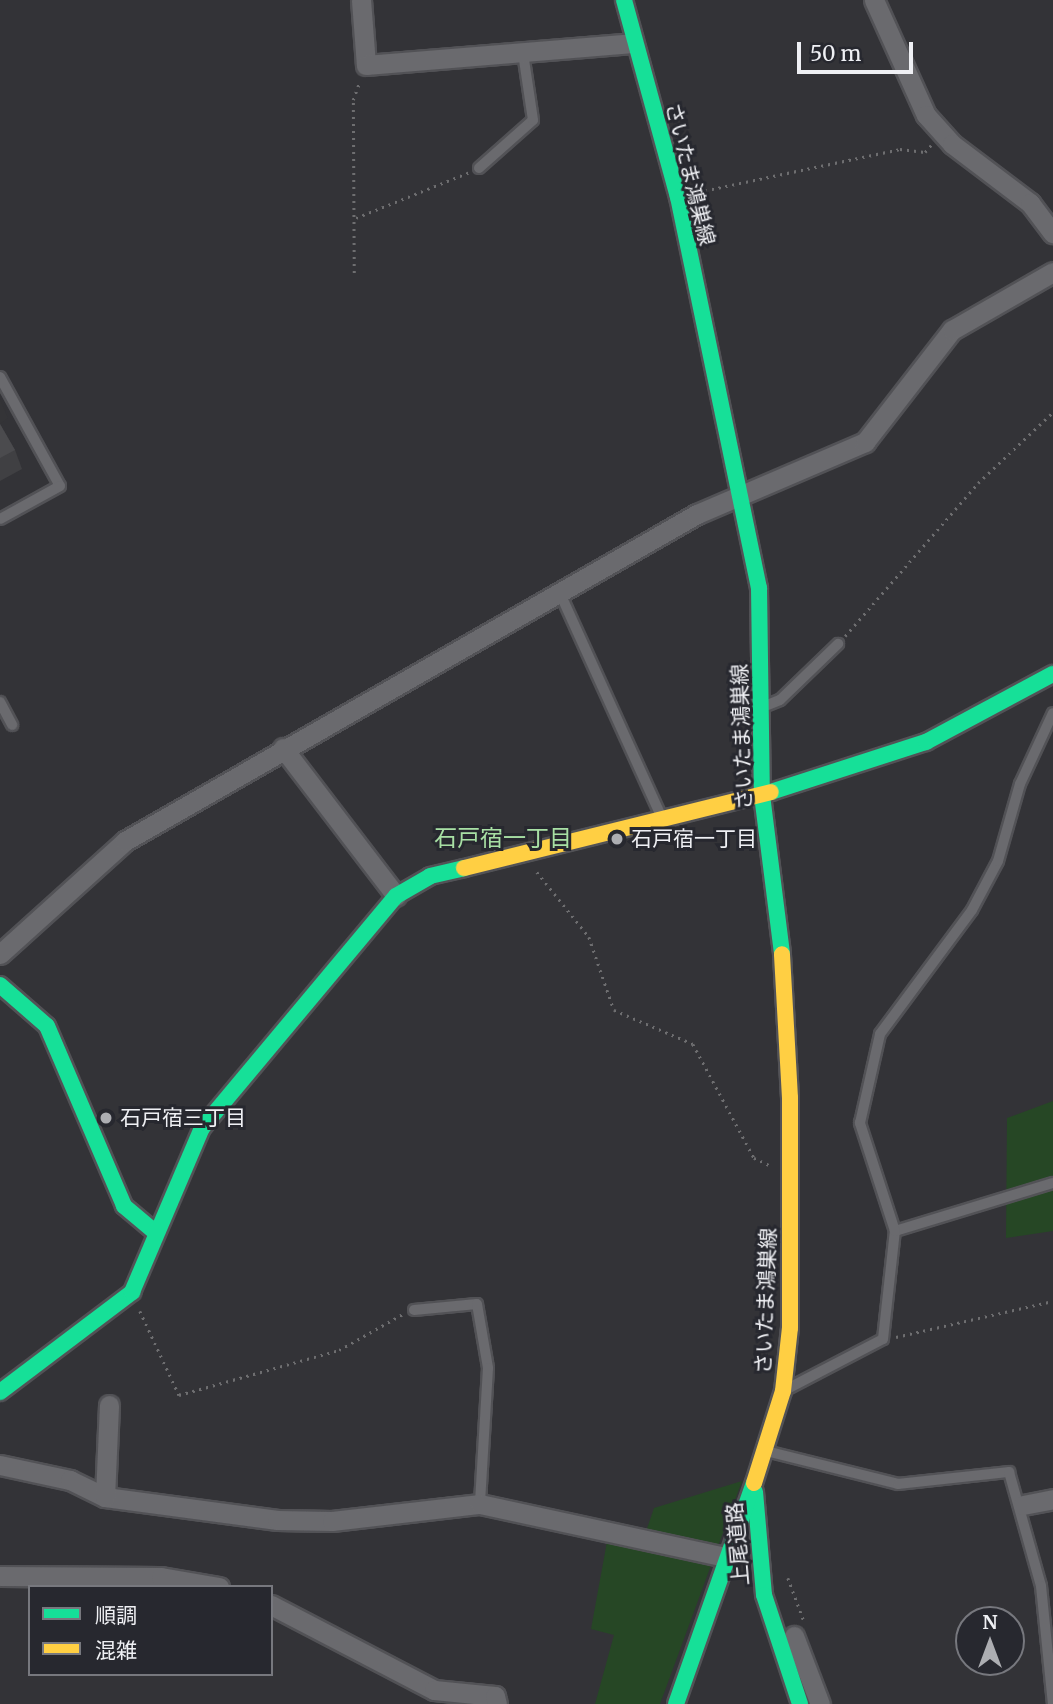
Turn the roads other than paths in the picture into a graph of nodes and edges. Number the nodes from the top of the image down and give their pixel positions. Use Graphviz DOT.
graph roads {
  1 [pos="360,0"];
  2 [pos="624,0"];
  3 [pos="874,0"];
  4 [pos="632,43"];
  5 [pos="523,53"];
  6 [pos="479,169"];
  7 [pos="1053,233"];
  8 [pos="1053,272"];
  9 [pos="0,377"];
  10 [pos="742,497"];
  11 [pos="0,519"];
  12 [pos="559,591"];
  13 [pos="838,644"];
  14 [pos="1053,674"];
  15 [pos="0,702"];
  16 [pos="761,708"];
  17 [pos="1053,713"];
  18 [pos="12,725"];
  19 [pos="283,748"];
  20 [pos="762,795"];
  21 [pos="663,820"];
  22 [pos="396,896"];
  23 [pos="0,954"];
  24 [pos="3,991"];
  25 [pos="1053,1183"];
  26 [pos="895,1231"];
  27 [pos="155,1232"];
  28 [pos="414,1310"];
  29 [pos="783,1391"];
  30 [pos="0,1392"];
  31 [pos="109,1405"];
  32 [pos="765,1451"];
  33 [pos="0,1465"];
  34 [pos="754,1483"];
  35 [pos="105,1497"];
  36 [pos="1053,1499"];
  37 [pos="480,1504"];
  38 [pos="1023,1506"];
  39 [pos="726,1557"];
  40 [pos="0,1576"];
  41 [pos="207,1585"];
  42 [pos="764,1595"];
  43 [pos="273,1606"];
  44 [pos="497,1704"];
  45 [pos="676,1704"];
  46 [pos="800,1704"];
  47 [pos="820,1704"];
  48 [pos="1053,1704"];
  1 -- 5 [label="street"];
  2 -- 4 [label="main road, さいたま鴻巣線"];
  3 -- 7 [label="street"];
  4 -- 5 [label="street"];
  4 -- 10 [label="main road, さいたま鴻巣線"];
  5 -- 6 [label="lane"];
  8 -- 10 [label="street"];
  9 -- 11 [label="lane"];
  10 -- 12 [label="street"];
  10 -- 16 [label="main road, さいたま鴻巣線"];
  12 -- 19 [label="street"];
  12 -- 21 [label="lane"];
  13 -- 16 [label="lane"];
  14 -- 20 [label="main road"];
  15 -- 18 [label="lane"];
  16 -- 20 [label="main road, さいたま鴻巣線"];
  17 -- 26 [label="lane"];
  19 -- 22 [label="street"];
  19 -- 23 [label="street"];
  20 -- 21 [label="main road"];
  20 -- 29 [label="main road, さいたま鴻巣線"];
  21 -- 22 [label="main road"];
  22 -- 27 [label="main road"];
  24 -- 27 [label="main road"];
  25 -- 26 [label="lane"];
  26 -- 29 [label="lane"];
  27 -- 30 [label="main road"];
  28 -- 37 [label="lane"];
  29 -- 32 [label="main road, さいたま鴻巣線"];
  31 -- 35 [label="street"];
  32 -- 34 [label="main road, さいたま鴻巣線"];
  32 -- 38 [label="lane"];
  33 -- 35 [label="street"];
  34 -- 39 [label="main road, 上尾道路"];
  34 -- 42 [label="main road, 上尾道路"];
  35 -- 37 [label="street"];
  36 -- 38 [label="street"];
  37 -- 39 [label="street"];
  38 -- 48 [label="lane"];
  39 -- 45 [label="main road, 上尾道路"];
  40 -- 41 [label="street"];
  42 -- 46 [label="main road, 上尾道路"];
  42 -- 47 [label="street"];
  43 -- 44 [label="street"];
}
